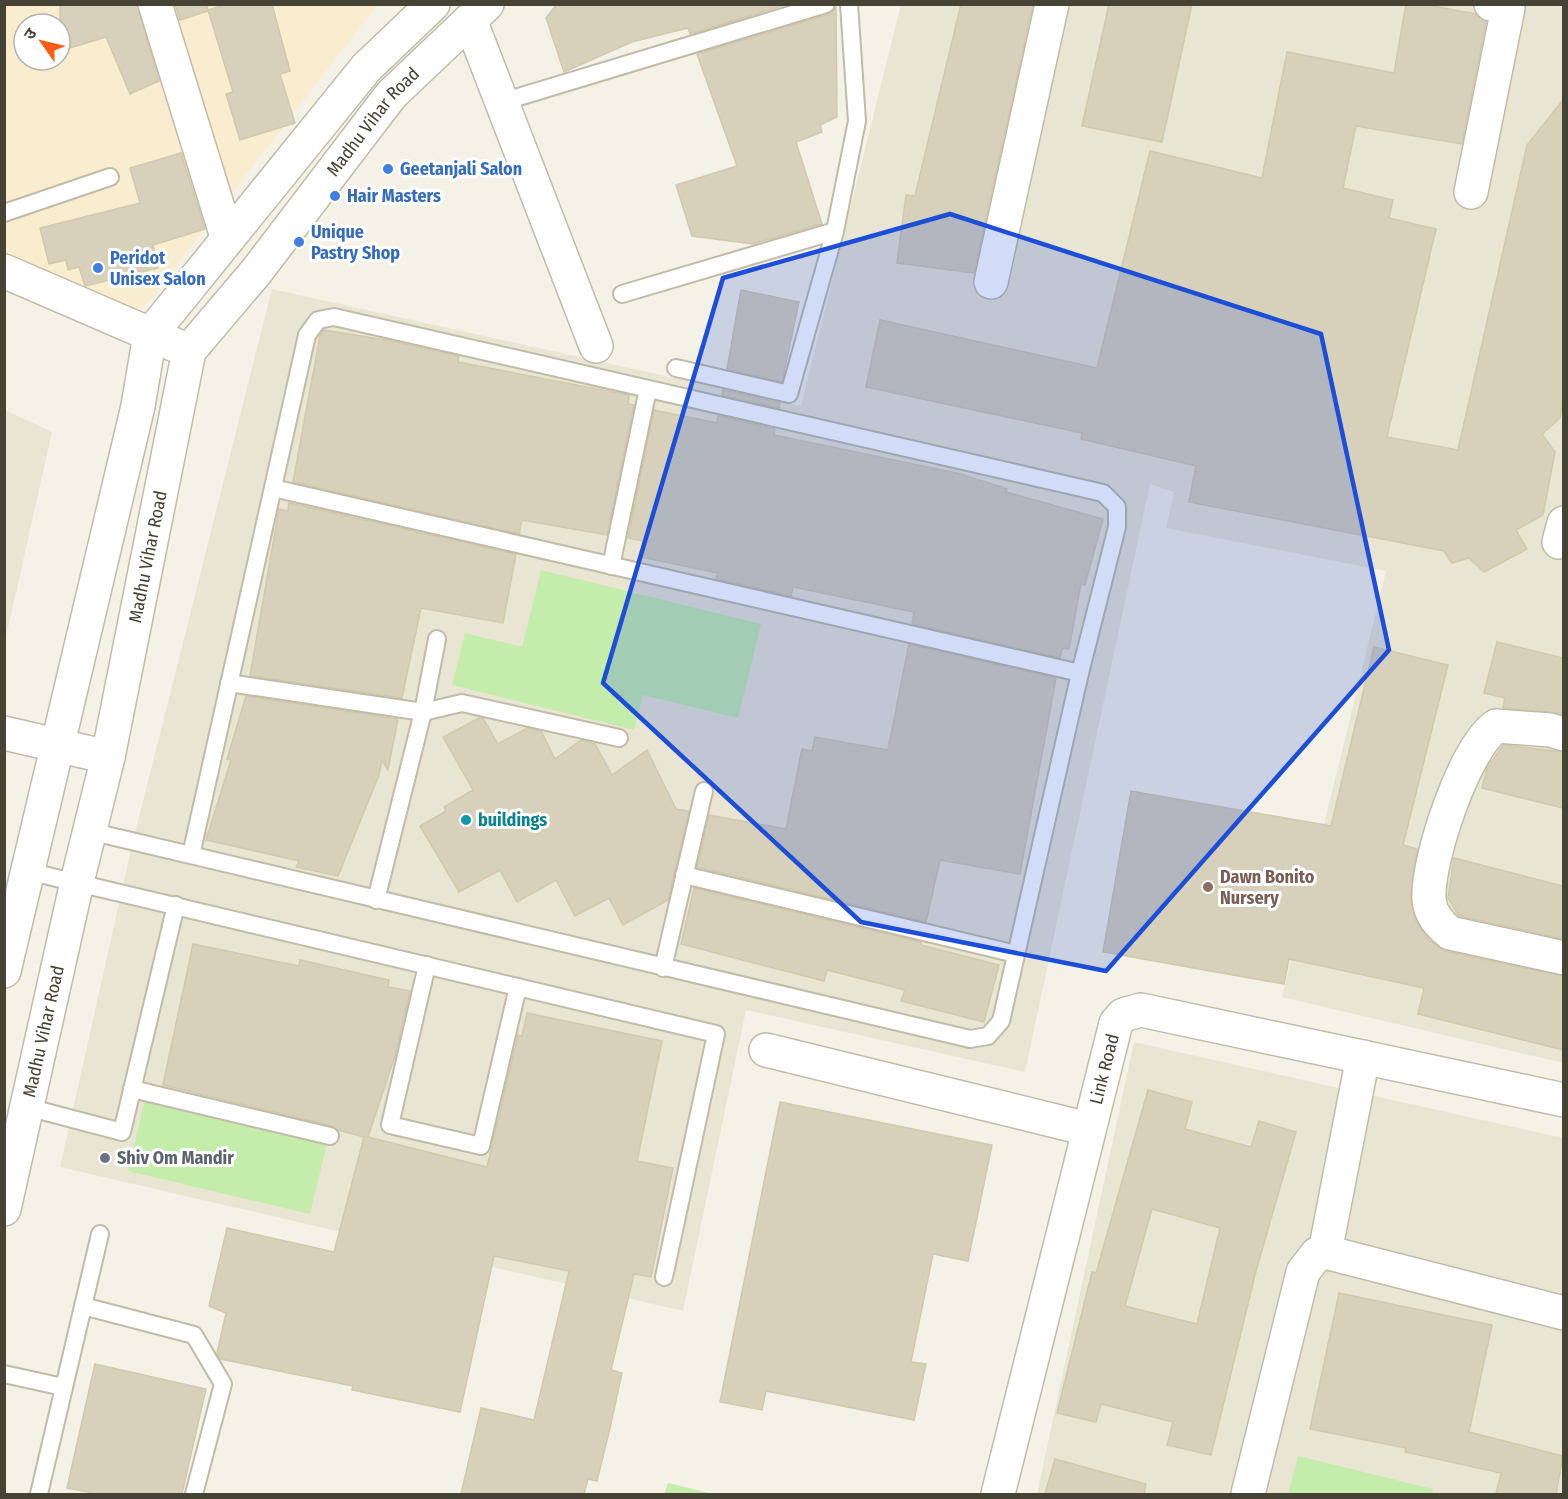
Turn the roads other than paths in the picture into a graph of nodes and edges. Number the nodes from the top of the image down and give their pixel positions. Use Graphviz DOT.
graph roads {
  1 [pos="155,4"];
  2 [pos="433,4"];
  3 [pos="826,4"];
  4 [pos="849,4"];
  5 [pos="1052,4"];
  6 [pos="1491,4"];
  7 [pos="478,12"];
  8 [pos="502,102"];
  9 [pos="110,177"];
  10 [pos="1471,192"];
  11 [pos="4,213"];
  12 [pos="834,231"];
  13 [pos="227,237"];
  14 [pos="4,271"];
  15 [pos="991,282"];
  16 [pos="622,294"];
  17 [pos="150,334"];
  18 [pos="596,346"];
  19 [pos="189,351"];
  20 [pos="676,368"];
  21 [pos="648,389"];
  22 [pos="273,488"];
  23 [pos="611,566"];
  24 [pos="437,639"];
  25 [pos="1080,673"];
  26 [pos="229,683"];
  27 [pos="423,712"];
  28 [pos="4,733"];
  29 [pos="1563,734"];
  30 [pos="619,738"];
  31 [pos="58,745"];
  32 [pos="108,757"];
  33 [pos="704,791"];
  34 [pos="89,831"];
  35 [pos="190,855"];
  36 [pos="27,871"];
  37 [pos="684,875"];
  38 [pos="77,882"];
  39 [pos="376,900"];
  40 [pos="176,905"];
  41 [pos="1016,954"];
  42 [pos="1563,958"];
  43 [pos="428,965"];
  44 [pos="663,968"];
  45 [pos="4,971"];
  46 [pos="518,987"];
  47 [pos="766,1050"];
  48 [pos="1363,1058"];
  49 [pos="132,1089"];
  50 [pos="1563,1100"];
  51 [pos="27,1107"];
  52 [pos="1088,1129"];
  53 [pos="330,1136"];
  54 [pos="4,1209"];
  55 [pos="100,1234"];
  56 [pos="1325,1252"];
  57 [pos="664,1277"];
  58 [pos="82,1306"];
  59 [pos="1563,1313"];
  60 [pos="4,1374"];
  61 [pos="63,1387"];
  62 [pos="39,1494"];
  63 [pos="194,1494"];
  64 [pos="998,1494"];
  65 [pos="1248,1494"];
  1 -- 13 [label="street"];
  2 -- 13 [label="street, Madhu Vihar Road"];
  3 -- 8 [label="lane"];
  4 -- 12 [label="lane"];
  5 -- 15 [label="street"];
  6 -- 10 [label="street"];
  7 -- 8 [label="street"];
  7 -- 19 [label="street, Madhu Vihar Road"];
  8 -- 18 [label="street"];
  9 -- 11 [label="lane"];
  12 -- 16 [label="lane"];
  12 -- 20 [label="lane"];
  13 -- 17 [label="street, Madhu Vihar Road"];
  14 -- 17 [label="street"];
  17 -- 19 [label="street"];
  17 -- 31 [label="street, Madhu Vihar Road"];
  19 -- 32 [label="street, Madhu Vihar Road"];
  21 -- 22 [label="lane"];
  21 -- 23 [label="lane"];
  21 -- 25 [label="lane"];
  22 -- 23 [label="lane"];
  22 -- 26 [label="lane"];
  23 -- 25 [label="lane"];
  24 -- 27 [label="lane"];
  25 -- 41 [label="lane"];
  26 -- 27 [label="lane"];
  26 -- 35 [label="lane"];
  27 -- 30 [label="lane"];
  27 -- 39 [label="lane"];
  28 -- 31 [label="street"];
  29 -- 42 [label="street"];
  31 -- 32 [label="street"];
  31 -- 36 [label="street, Madhu Vihar Road"];
  32 -- 34 [label="street, Madhu Vihar Road"];
  33 -- 37 [label="lane"];
  34 -- 35 [label="lane"];
  34 -- 38 [label="street, Madhu Vihar Road"];
  35 -- 39 [label="lane"];
  36 -- 38 [label="lane"];
  36 -- 45 [label="street, Madhu Vihar Road"];
  37 -- 41 [label="lane"];
  37 -- 44 [label="lane"];
  38 -- 40 [label="lane"];
  38 -- 51 [label="street, Madhu Vihar Road"];
  39 -- 44 [label="lane"];
  40 -- 43 [label="lane"];
  40 -- 49 [label="lane"];
  41 -- 44 [label="lane"];
  43 -- 46 [label="lane"];
  43 -- 46 [label="lane"];
  46 -- 57 [label="lane"];
  47 -- 52 [label="street"];
  48 -- 50 [label="street, Link Road"];
  48 -- 52 [label="street, Link Road"];
  48 -- 56 [label="street"];
  49 -- 51 [label="lane"];
  49 -- 53 [label="lane"];
  51 -- 54 [label="street, Madhu Vihar Road"];
  52 -- 64 [label="street, Link Road"];
  55 -- 58 [label="lane"];
  56 -- 59 [label="street"];
  56 -- 65 [label="street"];
  58 -- 61 [label="lane"];
  58 -- 63 [label="lane"];
  60 -- 61 [label="lane"];
  61 -- 62 [label="lane"];
}
